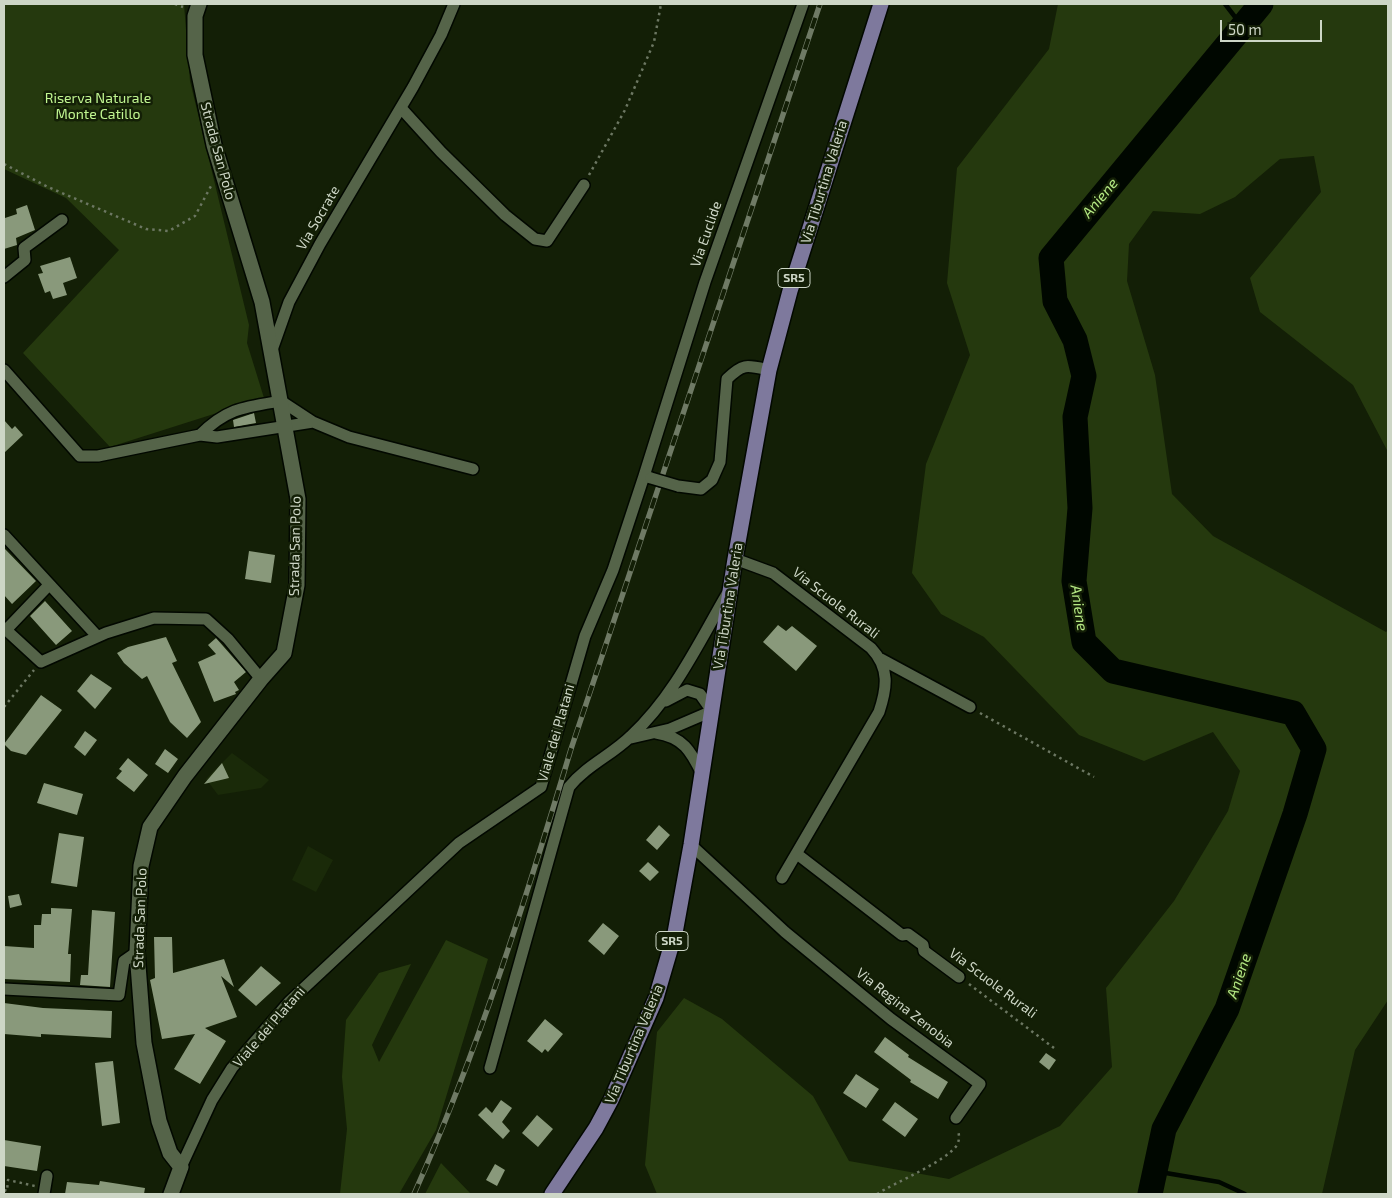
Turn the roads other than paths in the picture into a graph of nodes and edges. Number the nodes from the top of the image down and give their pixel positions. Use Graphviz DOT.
graph roads {
  1 [pos="199,4"];
  2 [pos="454,4"];
  3 [pos="803,4"];
  4 [pos="881,4"];
  5 [pos="401,108"];
  6 [pos="584,185"];
  7 [pos="62,220"];
  8 [pos="4,277"];
  9 [pos="272,350"];
  10 [pos="4,370"];
  11 [pos="769,370"];
  12 [pos="281,401"];
  13 [pos="313,422"];
  14 [pos="284,426"];
  15 [pos="200,435"];
  16 [pos="473,469"];
  17 [pos="647,477"];
  18 [pos="4,535"];
  19 [pos="735,559"];
  20 [pos="49,585"];
  21 [pos="731,588"];
  22 [pos="5,629"];
  23 [pos="97,636"];
  24 [pos="881,659"];
  25 [pos="260,679"];
  26 [pos="659,706"];
  27 [pos="970,707"];
  28 [pos="712,711"];
  29 [pos="652,732"];
  30 [pos="630,738"];
  31 [pos="702,774"];
  32 [pos="691,845"];
  33 [pos="797,854"];
  34 [pos="782,878"];
  35 [pos="137,952"];
  36 [pos="959,977"];
  37 [pos="4,989"];
  38 [pos="490,1068"];
  39 [pos="956,1118"];
  40 [pos="181,1167"];
  41 [pos="47,1176"];
  42 [pos="45,1191"];
  43 [pos="171,1194"];
  44 [pos="552,1194"];
  1 -- 9 [label="street, Strada San Polo"];
  2 -- 5 [label="street, Via Socrate"];
  3 -- 17 [label="street, Via Euclide"];
  4 -- 11 [label="main road, Via Tiburtina Valeria / SR5"];
  5 -- 6 [label="street"];
  5 -- 9 [label="street, Via Socrate"];
  7 -- 8 [label="street"];
  9 -- 12 [label="street, Strada San Polo"];
  10 -- 15 [label="street"];
  11 -- 17 [label="street, bridge"];
  11 -- 19 [label="main road, Via Tiburtina Valeria / SR5"];
  12 -- 13 [label="street"];
  12 -- 14 [label="street, Strada San Polo"];
  12 -- 15 [label="street"];
  13 -- 14 [label="street"];
  13 -- 16 [label="street"];
  14 -- 15 [label="street"];
  14 -- 25 [label="street, Strada San Polo"];
  17 -- 40 [label="street, Viale dei Platani"];
  18 -- 20 [label="street"];
  19 -- 21 [label="main road, Via Tiburtina Valeria / SR5"];
  19 -- 24 [label="street, Via Scuole Rurali"];
  20 -- 22 [label="street"];
  20 -- 23 [label="street"];
  21 -- 26 [label="street"];
  21 -- 28 [label="main road, Via Tiburtina Valeria / SR5"];
  22 -- 23 [label="street"];
  23 -- 25 [label="street"];
  24 -- 27 [label="street"];
  24 -- 33 [label="street, Via Scuole Rurali"];
  25 -- 35 [label="street, Strada San Polo"];
  26 -- 28 [label="street"];
  26 -- 30 [label="street"];
  28 -- 29 [label="street"];
  28 -- 31 [label="main road, Via Tiburtina Valeria / SR5"];
  29 -- 30 [label="street"];
  29 -- 31 [label="street"];
  30 -- 38 [label="street"];
  31 -- 32 [label="main road, Via Tiburtina Valeria / SR5"];
  32 -- 39 [label="street, Via Regina Zenobia"];
  32 -- 44 [label="main road, Via Tiburtina Valeria / SR5"];
  33 -- 34 [label="street, Via Scuole Rurali"];
  33 -- 36 [label="street, Via Scuole Rurali"];
  35 -- 37 [label="street"];
  35 -- 40 [label="street, Strada San Polo"];
  40 -- 43 [label="street, Viale dei Platani"];
  41 -- 42 [label="street"];
}
